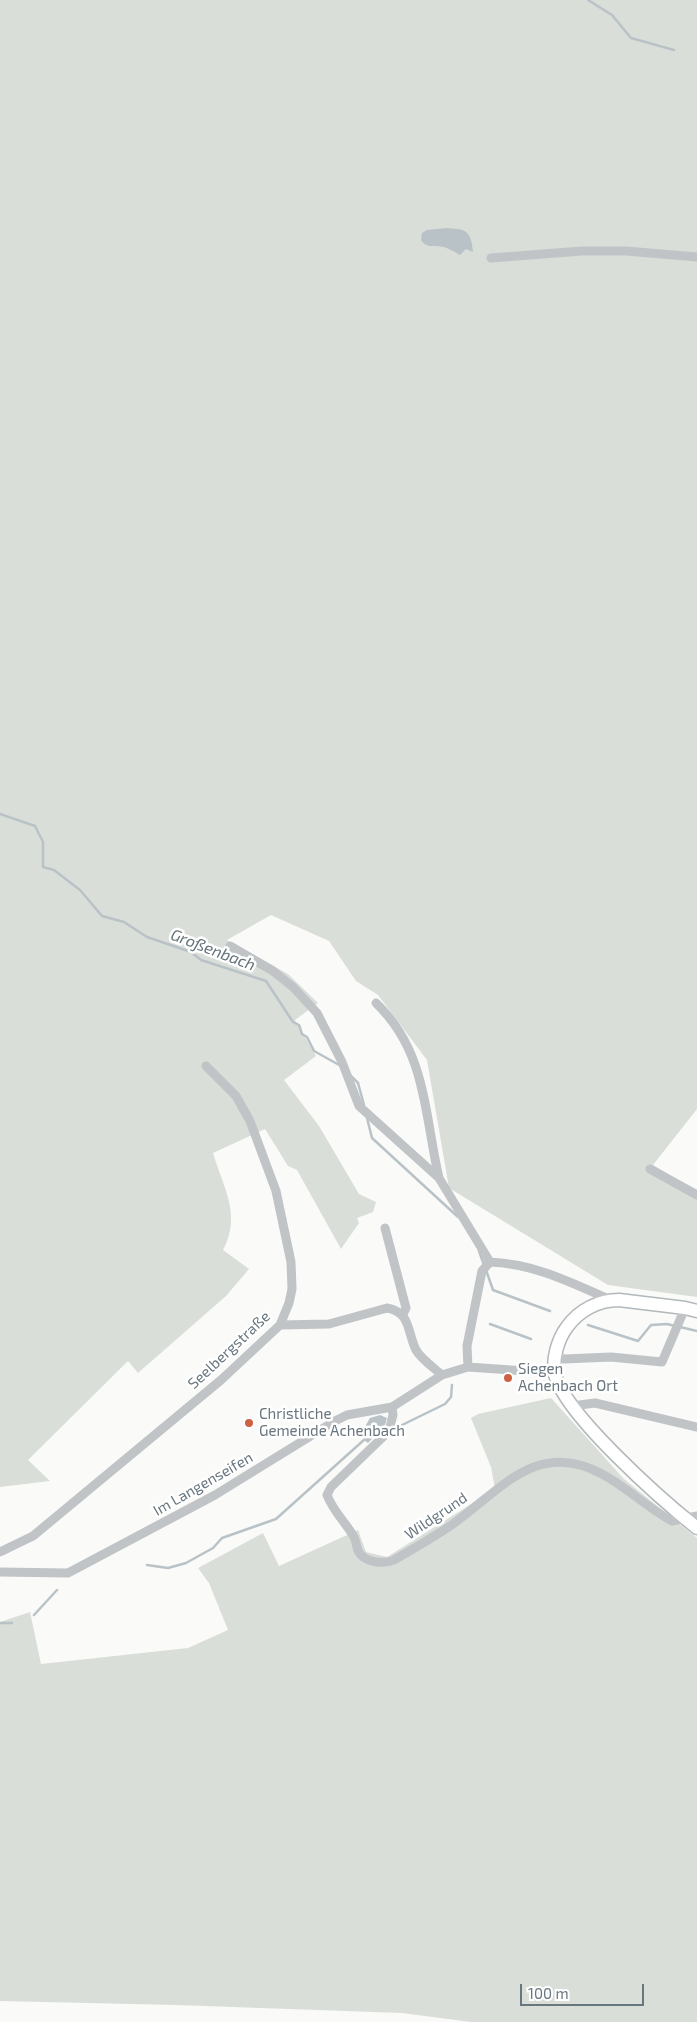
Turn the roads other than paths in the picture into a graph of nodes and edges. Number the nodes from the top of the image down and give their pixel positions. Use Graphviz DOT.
graph roads {
  1 [pos="697,257"];
  2 [pos="492,258"];
  3 [pos="230,946"];
  4 [pos="376,1003"];
  5 [pos="206,1066"];
  6 [pos="650,1170"];
  7 [pos="439,1178"];
  8 [pos="697,1195"];
  9 [pos="385,1228"];
  10 [pos="490,1262"];
  11 [pos="611,1300"];
  12 [pos="691,1310"];
  13 [pos="403,1314"];
  14 [pos="280,1325"];
  15 [pos="555,1357"];
  16 [pos="468,1367"];
  17 [pos="555,1373"];
  18 [pos="442,1375"];
  19 [pos="572,1406"];
  20 [pos="392,1407"];
  21 [pos="697,1427"];
  22 [pos="692,1518"];
  23 [pos="697,1528"];
  24 [pos="0,1552"];
  25 [pos="0,1572"];
  1 -- 2 [label="street"];
  3 -- 7 [label="street"];
  4 -- 7 [label="street"];
  5 -- 14 [label="street, Seelbergstraße"];
  6 -- 8 [label="street"];
  7 -- 10 [label="street"];
  9 -- 13 [label="street"];
  10 -- 11 [label="street"];
  10 -- 16 [label="street"];
  11 -- 12 [label="main road"];
  11 -- 15 [label="main road"];
  12 -- 15 [label="street"];
  13 -- 14 [label="street"];
  13 -- 18 [label="street"];
  14 -- 24 [label="street, Seelbergstraße"];
  15 -- 17 [label="main road"];
  16 -- 17 [label="street, Im Langenseifen"];
  16 -- 18 [label="street, Im Langenseifen"];
  17 -- 19 [label="main road"];
  18 -- 20 [label="street, Im Langenseifen"];
  19 -- 21 [label="street"];
  19 -- 22 [label="main road"];
  20 -- 22 [label="street, Wildgrund"];
  20 -- 25 [label="street, Im Langenseifen"];
  22 -- 23 [label="main road"];
}
